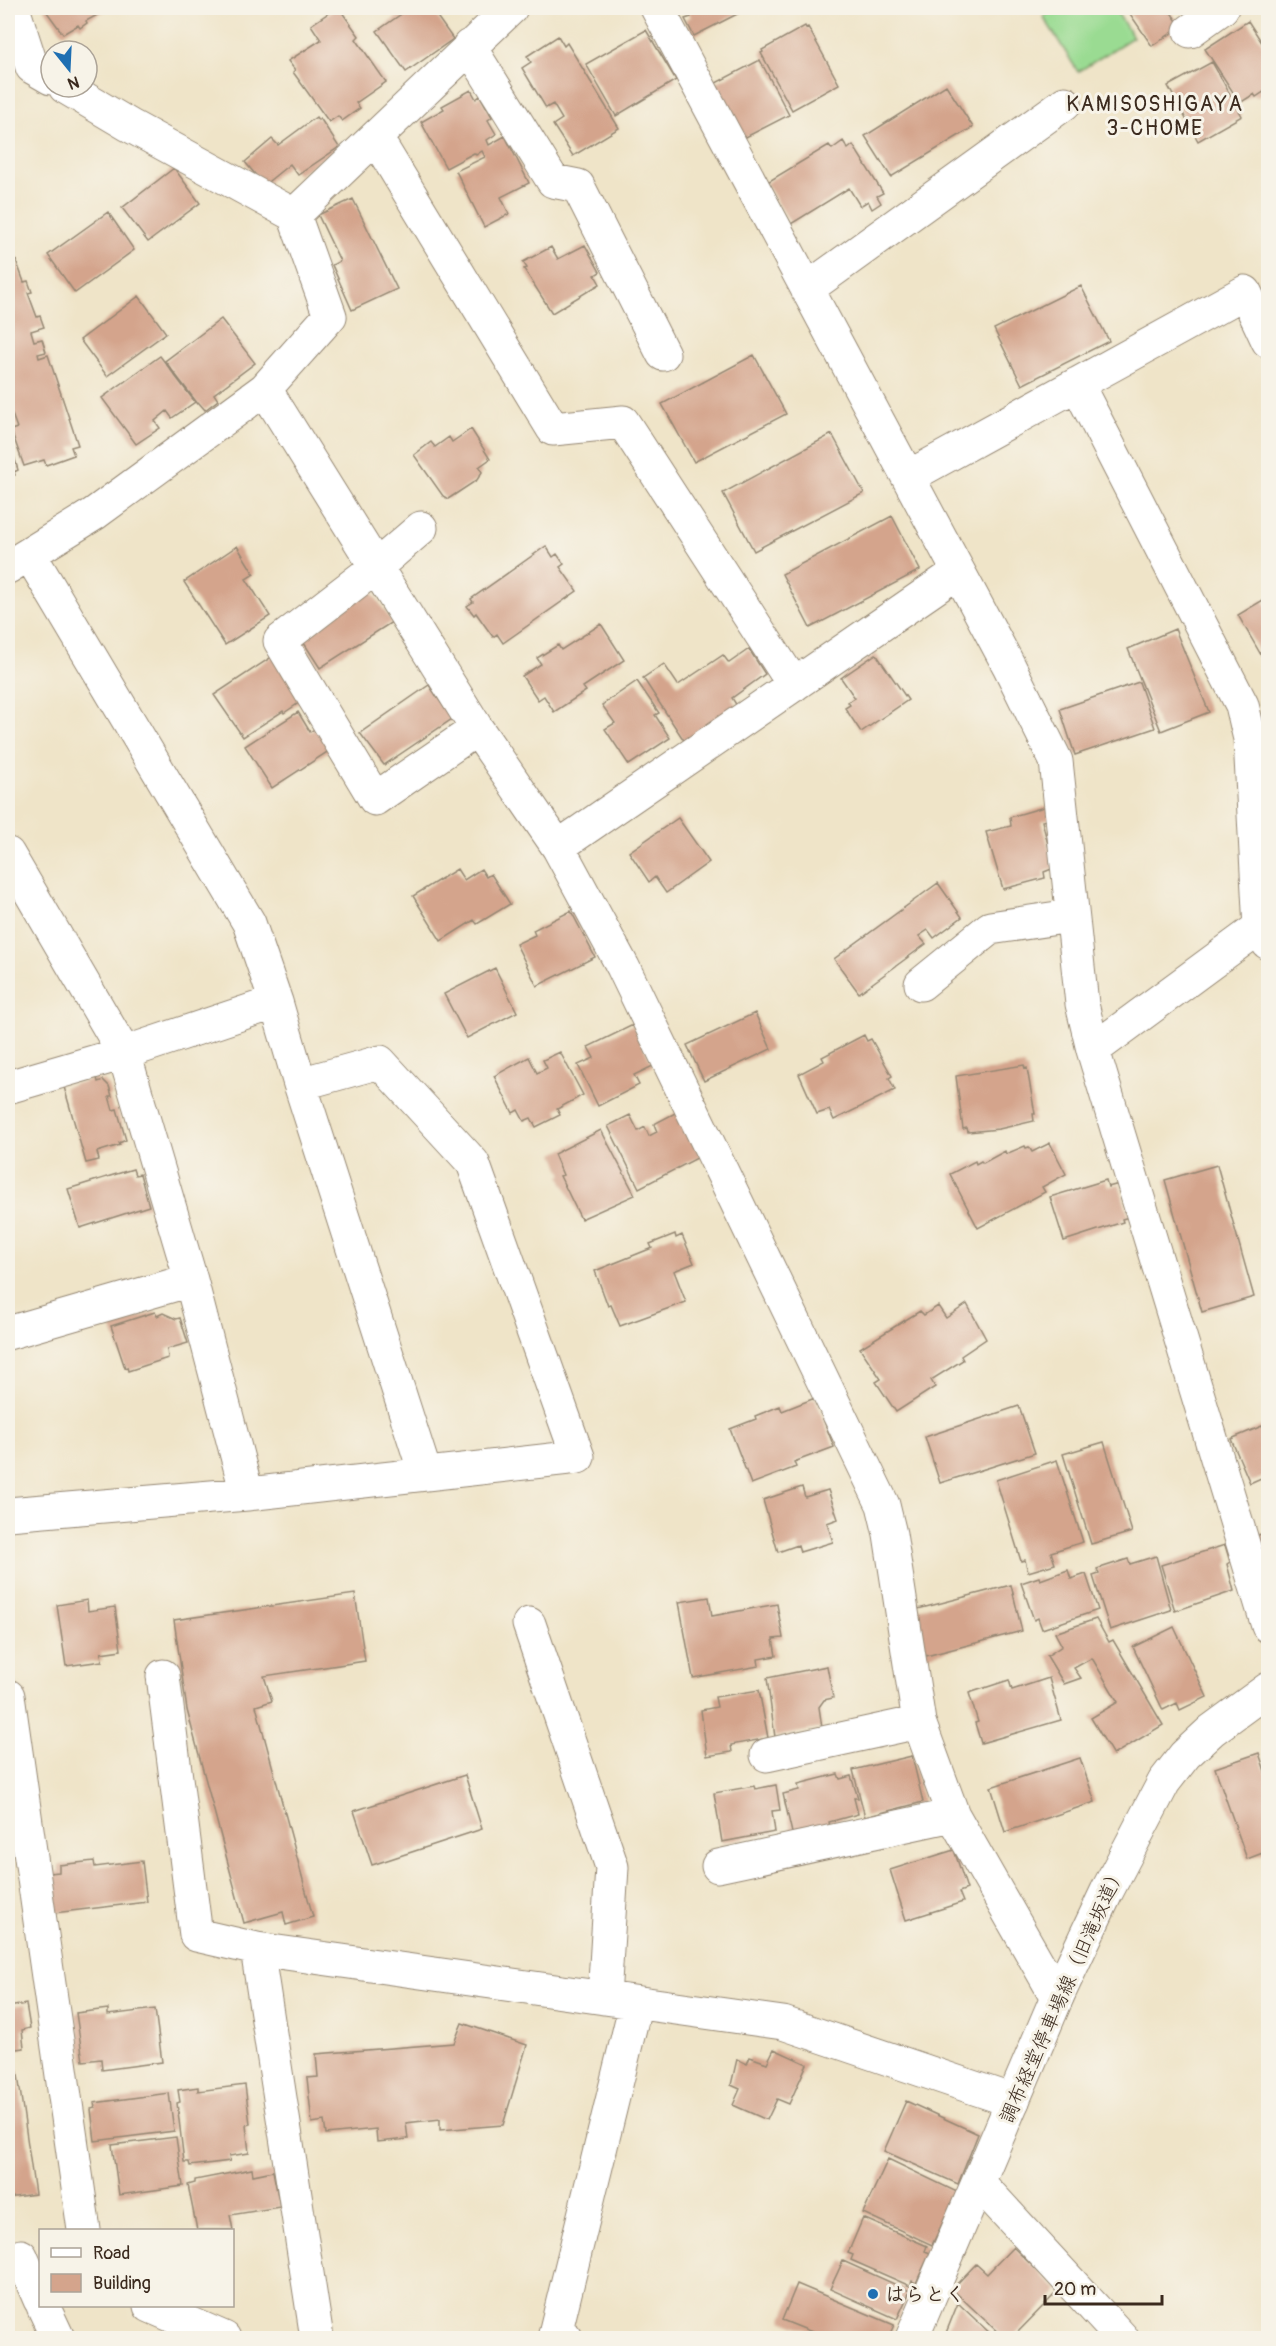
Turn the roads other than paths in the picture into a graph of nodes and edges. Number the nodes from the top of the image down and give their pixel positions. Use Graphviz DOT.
graph roads {
  1 [pos="13,8"];
  2 [pos="511,8"];
  3 [pos="657,8"];
  4 [pos="1222,8"];
  5 [pos="1190,31"];
  6 [pos="469,46"];
  7 [pos="30,74"];
  8 [pos="85,99"];
  9 [pos="1065,103"];
  10 [pos="376,138"];
  11 [pos="294,215"];
  12 [pos="807,289"];
  13 [pos="1269,341"];
  14 [pos="663,354"];
  15 [pos="1077,384"];
  16 [pos="265,389"];
  17 [pos="908,477"];
  18 [pos="421,528"];
  19 [pos="19,561"];
  20 [pos="376,567"];
  21 [pos="958,572"];
  22 [pos="794,685"];
  23 [pos="477,729"];
  24 [pos="558,847"];
  25 [pos="12,872"];
  26 [pos="1071,916"];
  27 [pos="1266,931"];
  28 [pos="921,984"];
  29 [pos="276,1002"];
  30 [pos="1093,1050"];
  31 [pos="124,1053"];
  32 [pos="300,1084"];
  33 [pos="8,1087"];
  34 [pos="191,1280"];
  35 [pos="8,1333"];
  36 [pos="425,1473"];
  37 [pos="248,1494"];
  38 [pos="8,1514"];
  39 [pos="529,1624"];
  40 [pos="1269,1626"];
  41 [pos="163,1676"];
  42 [pos="1269,1689"];
  43 [pos="8,1696"];
  44 [pos="919,1722"];
  45 [pos="767,1755"];
  46 [pos="953,1815"];
  47 [pos="718,1866"];
  48 [pos="257,1948"];
  49 [pos="1057,1997"];
  50 [pos="604,1998"];
  51 [pos="636,2003"];
  52 [pos="1013,2101"];
  53 [pos="978,2183"];
  54 [pos="84,2229"];
  55 [pos="23,2256"];
  56 [pos="39,2297"];
  57 [pos="43,2307"];
  58 [pos="152,2307"];
  59 [pos="57,2338"];
  60 [pos="224,2338"];
  61 [pos="316,2338"];
  62 [pos="566,2338"];
  63 [pos="912,2338"];
  64 [pos="1122,2338"];
  1 -- 7 [label="street"];
  2 -- 6 [label="street"];
  3 -- 12 [label="street"];
  4 -- 5 [label="street"];
  6 -- 10 [label="street"];
  6 -- 14 [label="street"];
  8 -- 11 [label="street"];
  9 -- 12 [label="street"];
  10 -- 11 [label="street"];
  10 -- 22 [label="street"];
  11 -- 16 [label="street"];
  12 -- 17 [label="street"];
  13 -- 15 [label="street"];
  15 -- 17 [label="street"];
  15 -- 27 [label="street"];
  16 -- 19 [label="street"];
  16 -- 20 [label="street"];
  17 -- 21 [label="street"];
  18 -- 20 [label="street"];
  19 -- 29 [label="street"];
  20 -- 23 [label="street"];
  20 -- 23 [label="street"];
  21 -- 22 [label="street"];
  21 -- 26 [label="street"];
  22 -- 24 [label="street"];
  23 -- 24 [label="street"];
  24 -- 44 [label="street"];
  25 -- 31 [label="street"];
  26 -- 28 [label="street"];
  26 -- 30 [label="street"];
  27 -- 30 [label="street"];
  29 -- 31 [label="street"];
  29 -- 32 [label="street"];
  30 -- 40 [label="street"];
  31 -- 33 [label="street"];
  31 -- 34 [label="street"];
  32 -- 36 [label="street"];
  32 -- 36 [label="street"];
  34 -- 35 [label="street"];
  34 -- 37 [label="street"];
  36 -- 37 [label="street"];
  37 -- 38 [label="street"];
  39 -- 50 [label="street"];
  41 -- 48 [label="street"];
  42 -- 49 [label="street, 調布経堂停車場線（旧滝坂道）"];
  43 -- 54 [label="street"];
  44 -- 45 [label="street"];
  44 -- 46 [label="street"];
  46 -- 47 [label="street"];
  46 -- 49 [label="street"];
  48 -- 50 [label="street"];
  48 -- 61 [label="street"];
  49 -- 52 [label="street, 調布経堂停車場線（旧滝坂道）"];
  50 -- 51 [label="street"];
  51 -- 52 [label="street"];
  51 -- 62 [label="street"];
  52 -- 53 [label="street, 調布経堂停車場線（旧滝坂道）"];
  53 -- 63 [label="street, 調布経堂停車場線（旧滝坂道）"];
  53 -- 64 [label="street"];
  55 -- 56 [label="street"];
  57 -- 59 [label="street"];
  58 -- 60 [label="street"];
}
